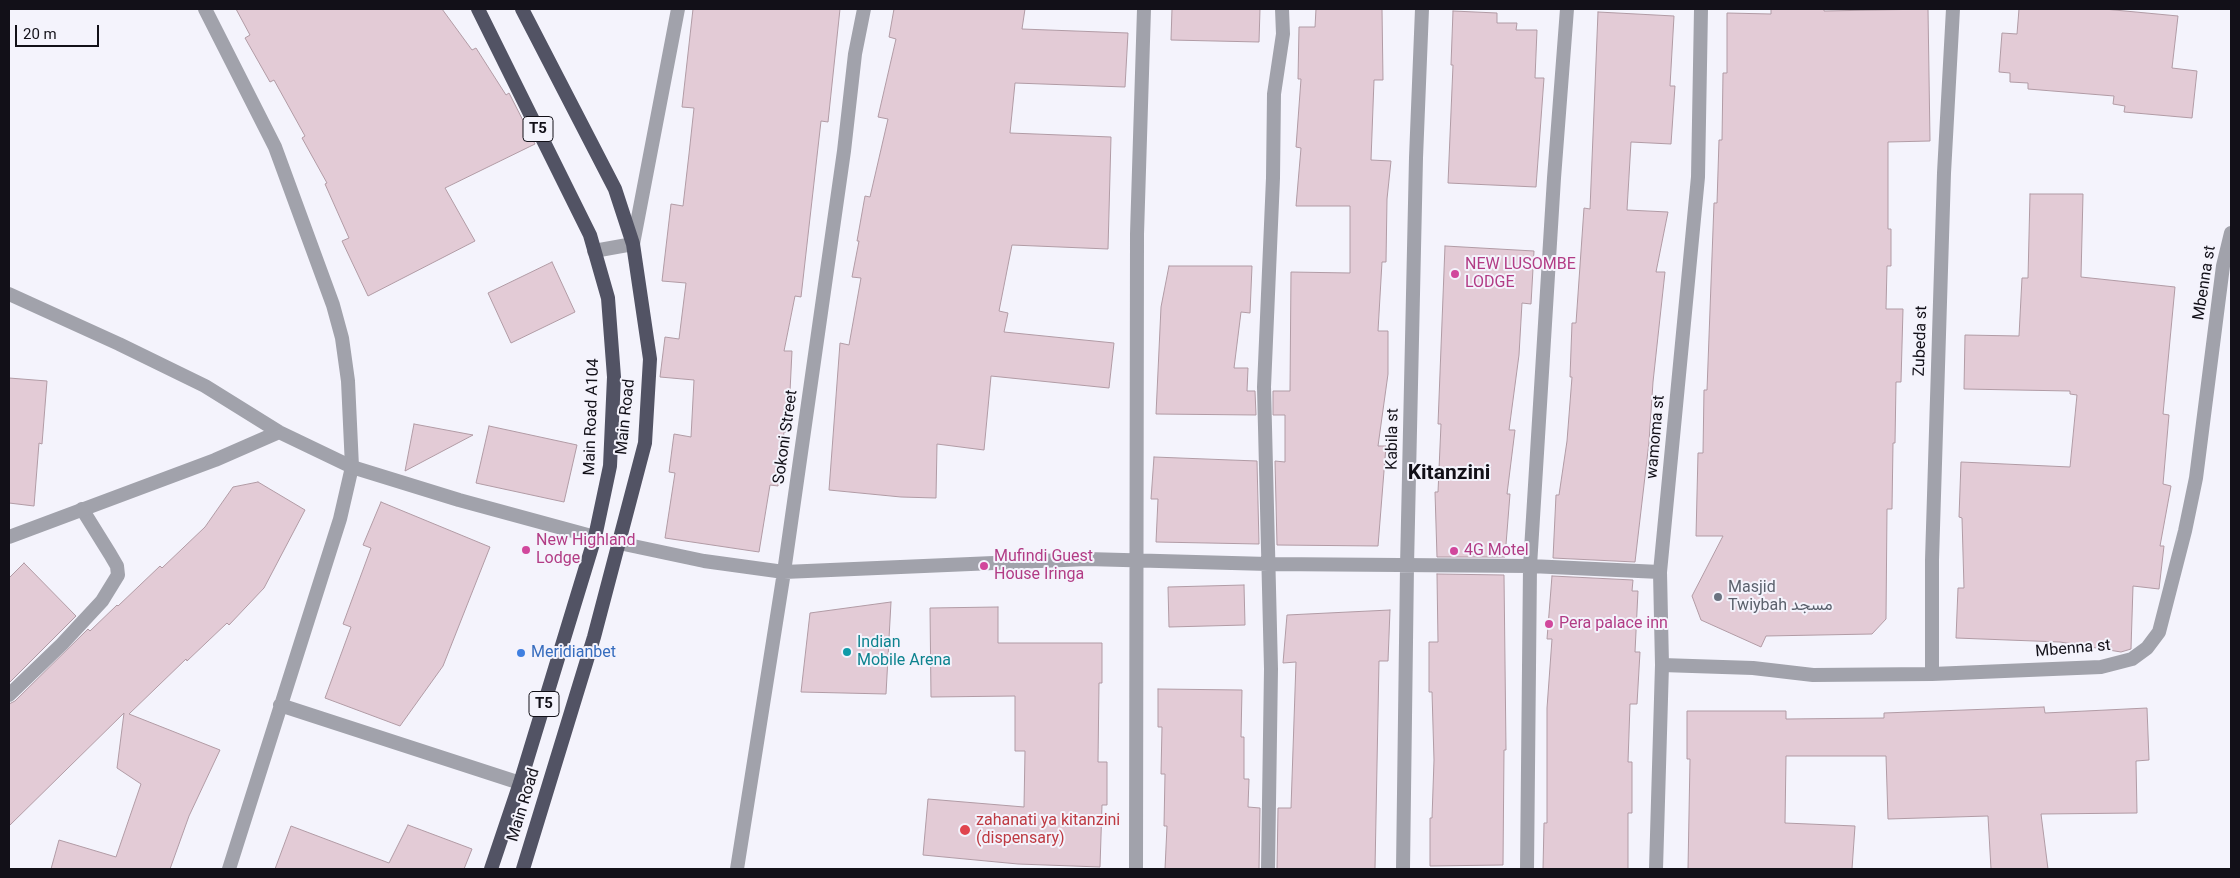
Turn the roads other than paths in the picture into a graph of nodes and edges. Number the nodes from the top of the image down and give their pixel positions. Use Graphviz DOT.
graph roads {
  1 [pos="204,9"];
  2 [pos="478,9"];
  3 [pos="522,9"];
  4 [pos="678,9"];
  5 [pos="864,9"];
  6 [pos="1144,9"];
  7 [pos="1282,9"];
  8 [pos="1422,9"];
  9 [pos="1567,9"];
  10 [pos="1701,9"];
  11 [pos="1953,9"];
  12 [pos="2231,233"];
  13 [pos="633,244"];
  14 [pos="594,251"];
  15 [pos="9,294"];
  16 [pos="278,432"];
  17 [pos="352,467"];
  18 [pos="82,509"];
  19 [pos="9,536"];
  20 [pos="595,537"];
  21 [pos="619,543"];
  22 [pos="1137,561"];
  23 [pos="1268,564"];
  24 [pos="1407,566"];
  25 [pos="1530,566"];
  26 [pos="784,572"];
  27 [pos="1660,572"];
  28 [pos="1662,665"];
  29 [pos="1932,674"];
  30 [pos="9,695"];
  31 [pos="280,705"];
  32 [pos="520,783"];
  33 [pos="229,869"];
  34 [pos="491,869"];
  35 [pos="522,869"];
  36 [pos="737,869"];
  37 [pos="1136,869"];
  38 [pos="1268,869"];
  39 [pos="1403,869"];
  40 [pos="1527,869"];
  41 [pos="1656,869"];
  1 -- 17 [label="street"];
  2 -- 14 [label="highway, Main Road A104 / T5"];
  3 -- 13 [label="highway, Main Road / T5"];
  4 -- 13 [label="street"];
  5 -- 26 [label="street, Sokoni Street"];
  6 -- 22 [label="street"];
  7 -- 23 [label="street"];
  8 -- 24 [label="street, Kabila st"];
  9 -- 25 [label="street"];
  10 -- 27 [label="street, wamoma st"];
  11 -- 29 [label="street, Zubeda st"];
  12 -- 29 [label="street, Mbenna st"];
  13 -- 14 [label="street"];
  13 -- 21 [label="highway, Main Road / T5"];
  14 -- 20 [label="highway, Main Road A104 / T5"];
  15 -- 16 [label="street"];
  16 -- 17 [label="street"];
  16 -- 18 [label="street"];
  17 -- 20 [label="street"];
  17 -- 31 [label="street"];
  18 -- 19 [label="street"];
  18 -- 30 [label="street"];
  20 -- 32 [label="highway, Main Road A104 / T5"];
  21 -- 26 [label="street"];
  21 -- 35 [label="highway, Main Road / T5"];
  22 -- 23 [label="street"];
  22 -- 26 [label="street"];
  22 -- 37 [label="street"];
  23 -- 24 [label="street"];
  23 -- 38 [label="street"];
  24 -- 25 [label="street"];
  24 -- 39 [label="street, Kabila st"];
  25 -- 27 [label="street"];
  25 -- 40 [label="street"];
  26 -- 36 [label="street, Sokoni Street"];
  27 -- 28 [label="street, wamoma st"];
  28 -- 29 [label="street, Mbenna st"];
  28 -- 41 [label="street, wamoma st"];
  31 -- 32 [label="street"];
  31 -- 33 [label="street"];
  32 -- 34 [label="highway, Main Road A104 / T5"];
}
